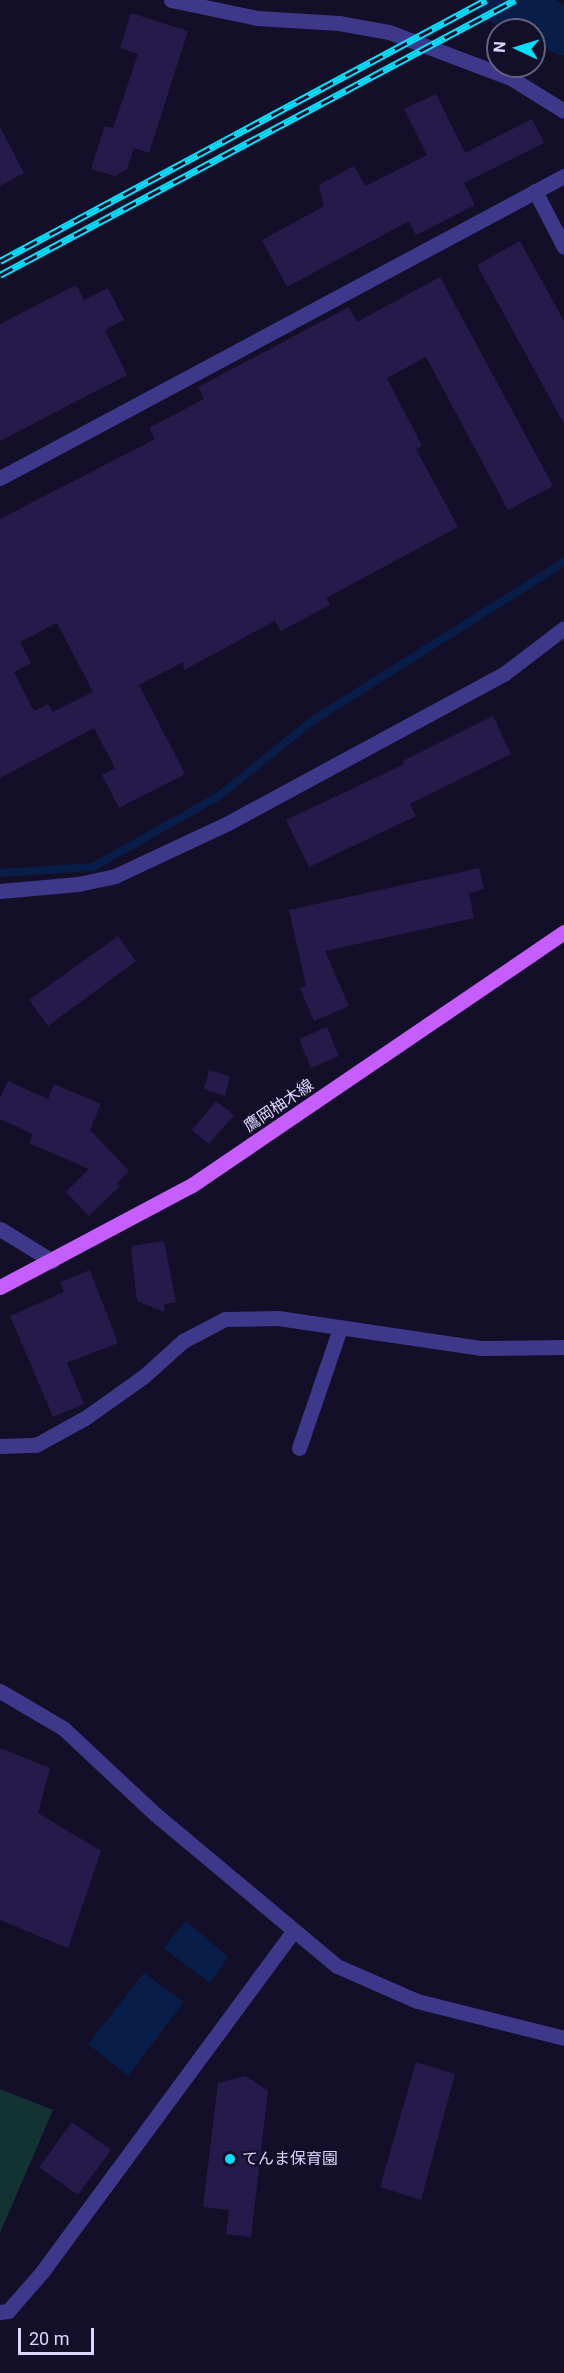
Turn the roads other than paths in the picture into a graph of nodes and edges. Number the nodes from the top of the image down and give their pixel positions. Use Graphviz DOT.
graph roads {
  1 [pos="171,0"];
  2 [pos="207,5"];
  3 [pos="564,111"];
  4 [pos="564,176"];
  5 [pos="535,191"];
  6 [pos="564,247"];
  7 [pos="0,478"];
  8 [pos="564,628"];
  9 [pos="0,891"];
  10 [pos="564,932"];
  11 [pos="0,1229"];
  12 [pos="52,1261"];
  13 [pos="0,1287"];
  14 [pos="340,1328"];
  15 [pos="564,1347"];
  16 [pos="0,1446"];
  17 [pos="298,1448"];
  18 [pos="0,1691"];
  19 [pos="293,1930"];
  20 [pos="564,2038"];
  21 [pos="0,2312"];
  1 -- 2 [label="street"];
  2 -- 3 [label="street"];
  4 -- 5 [label="street"];
  5 -- 6 [label="street"];
  5 -- 7 [label="street"];
  8 -- 9 [label="street"];
  10 -- 12 [label="main road, 鷹岡柚木線"];
  11 -- 12 [label="street"];
  12 -- 13 [label="main road, 鷹岡柚木線"];
  14 -- 15 [label="street"];
  14 -- 16 [label="street"];
  14 -- 17 [label="street"];
  18 -- 19 [label="street"];
  19 -- 20 [label="street"];
  19 -- 21 [label="street"];
}
